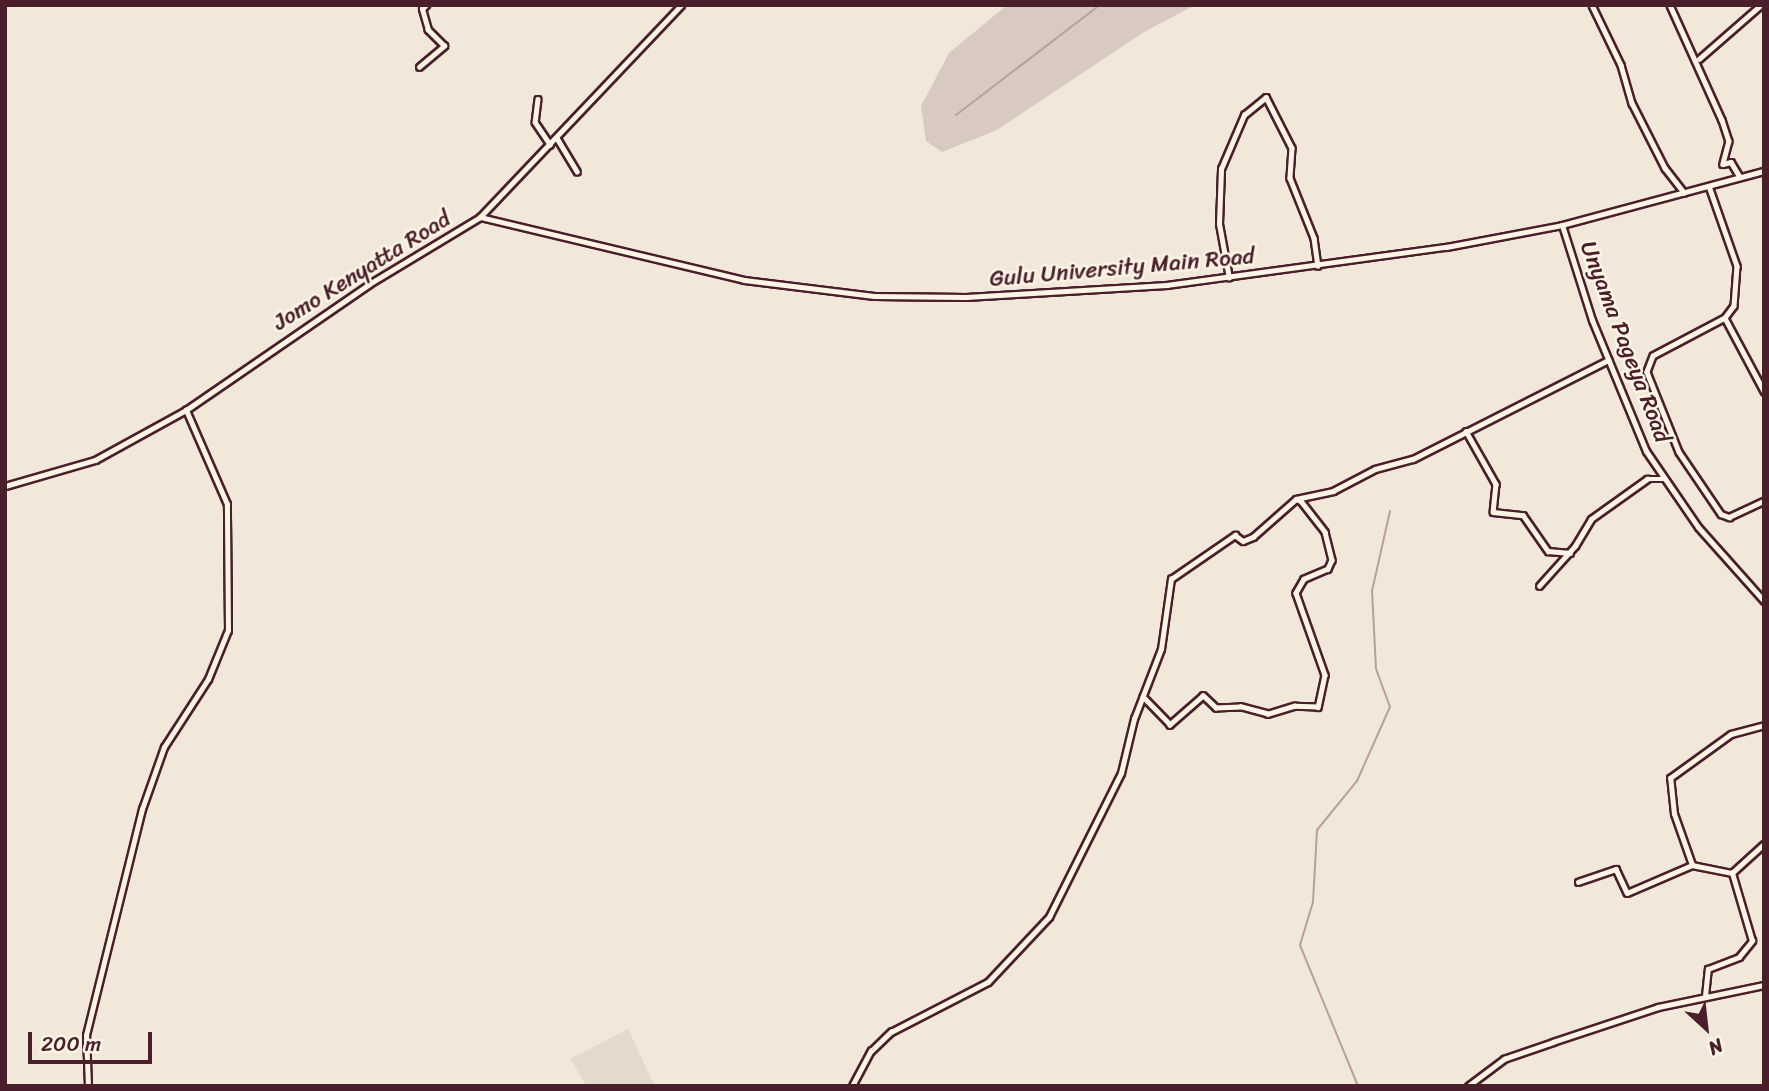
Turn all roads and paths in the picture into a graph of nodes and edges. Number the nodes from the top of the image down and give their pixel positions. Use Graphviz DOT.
graph roads {
  1 [pos="426,5"];
  2 [pos="681,5"];
  3 [pos="1592,5"];
  4 [pos="1670,5"];
  5 [pos="1761,5"];
  6 [pos="1699,59"];
  7 [pos="419,67"];
  8 [pos="538,99"];
  9 [pos="557,138"];
  10 [pos="551,145"];
  11 [pos="577,171"];
  12 [pos="1764,171"];
  13 [pos="1740,177"];
  14 [pos="1709,186"];
  15 [pos="1685,193"];
  16 [pos="480,217"];
  17 [pos="1562,225"];
  18 [pos="1318,267"];
  19 [pos="1229,278"];
  20 [pos="1725,318"];
  21 [pos="1608,360"];
  22 [pos="1764,391"];
  23 [pos="186,410"];
  24 [pos="1466,431"];
  25 [pos="1664,479"];
  26 [pos="5,486"];
  27 [pos="1296,499"];
  28 [pos="1764,501"];
  29 [pos="1570,553"];
  30 [pos="1539,586"];
  31 [pos="1764,601"];
  32 [pos="1143,696"];
  33 [pos="1764,725"];
  34 [pos="1764,844"];
  35 [pos="1692,865"];
  36 [pos="1732,873"];
  37 [pos="1578,882"];
  38 [pos="1764,985"];
  39 [pos="1705,996"];
  40 [pos="88,1086"];
  41 [pos="852,1086"];
  42 [pos="1468,1086"];
  1 -- 7 [label="street"];
  2 -- 9 [label="street, Jomo Kenyatta Road"];
  3 -- 15 [label="street"];
  4 -- 6 [label="street"];
  5 -- 6 [label="street"];
  6 -- 13 [label="street"];
  8 -- 10 [label="street"];
  9 -- 10 [label="street, Jomo Kenyatta Road"];
  9 -- 11 [label="street"];
  10 -- 16 [label="street, Jomo Kenyatta Road"];
  12 -- 13 [label="street, Gulu University Main Road"];
  13 -- 14 [label="street, Gulu University Main Road"];
  14 -- 15 [label="street, Gulu University Main Road"];
  14 -- 20 [label="street"];
  15 -- 17 [label="street, Gulu University Main Road"];
  16 -- 19 [label="street, Gulu University Main Road"];
  16 -- 23 [label="street, Jomo Kenyatta Road"];
  17 -- 18 [label="street, Gulu University Main Road"];
  17 -- 21 [label="street, Unyama Pageya Road"];
  18 -- 19 [label="street, Gulu University Main Road"];
  18 -- 19 [label="street"];
  20 -- 22 [label="street"];
  20 -- 28 [label="street"];
  21 -- 24 [label="street"];
  21 -- 25 [label="street, Unyama Pageya Road"];
  23 -- 26 [label="street, Jomo Kenyatta Road"];
  23 -- 40 [label="street"];
  24 -- 27 [label="street"];
  24 -- 29 [label="street"];
  25 -- 29 [label="street"];
  25 -- 31 [label="street, Unyama Pageya Road"];
  27 -- 32 [label="street"];
  27 -- 32 [label="street"];
  29 -- 30 [label="street"];
  32 -- 41 [label="street"];
  33 -- 35 [label="street"];
  34 -- 36 [label="street"];
  35 -- 36 [label="street"];
  35 -- 37 [label="street"];
  36 -- 39 [label="street"];
  38 -- 39 [label="street"];
  39 -- 42 [label="street"];
}
